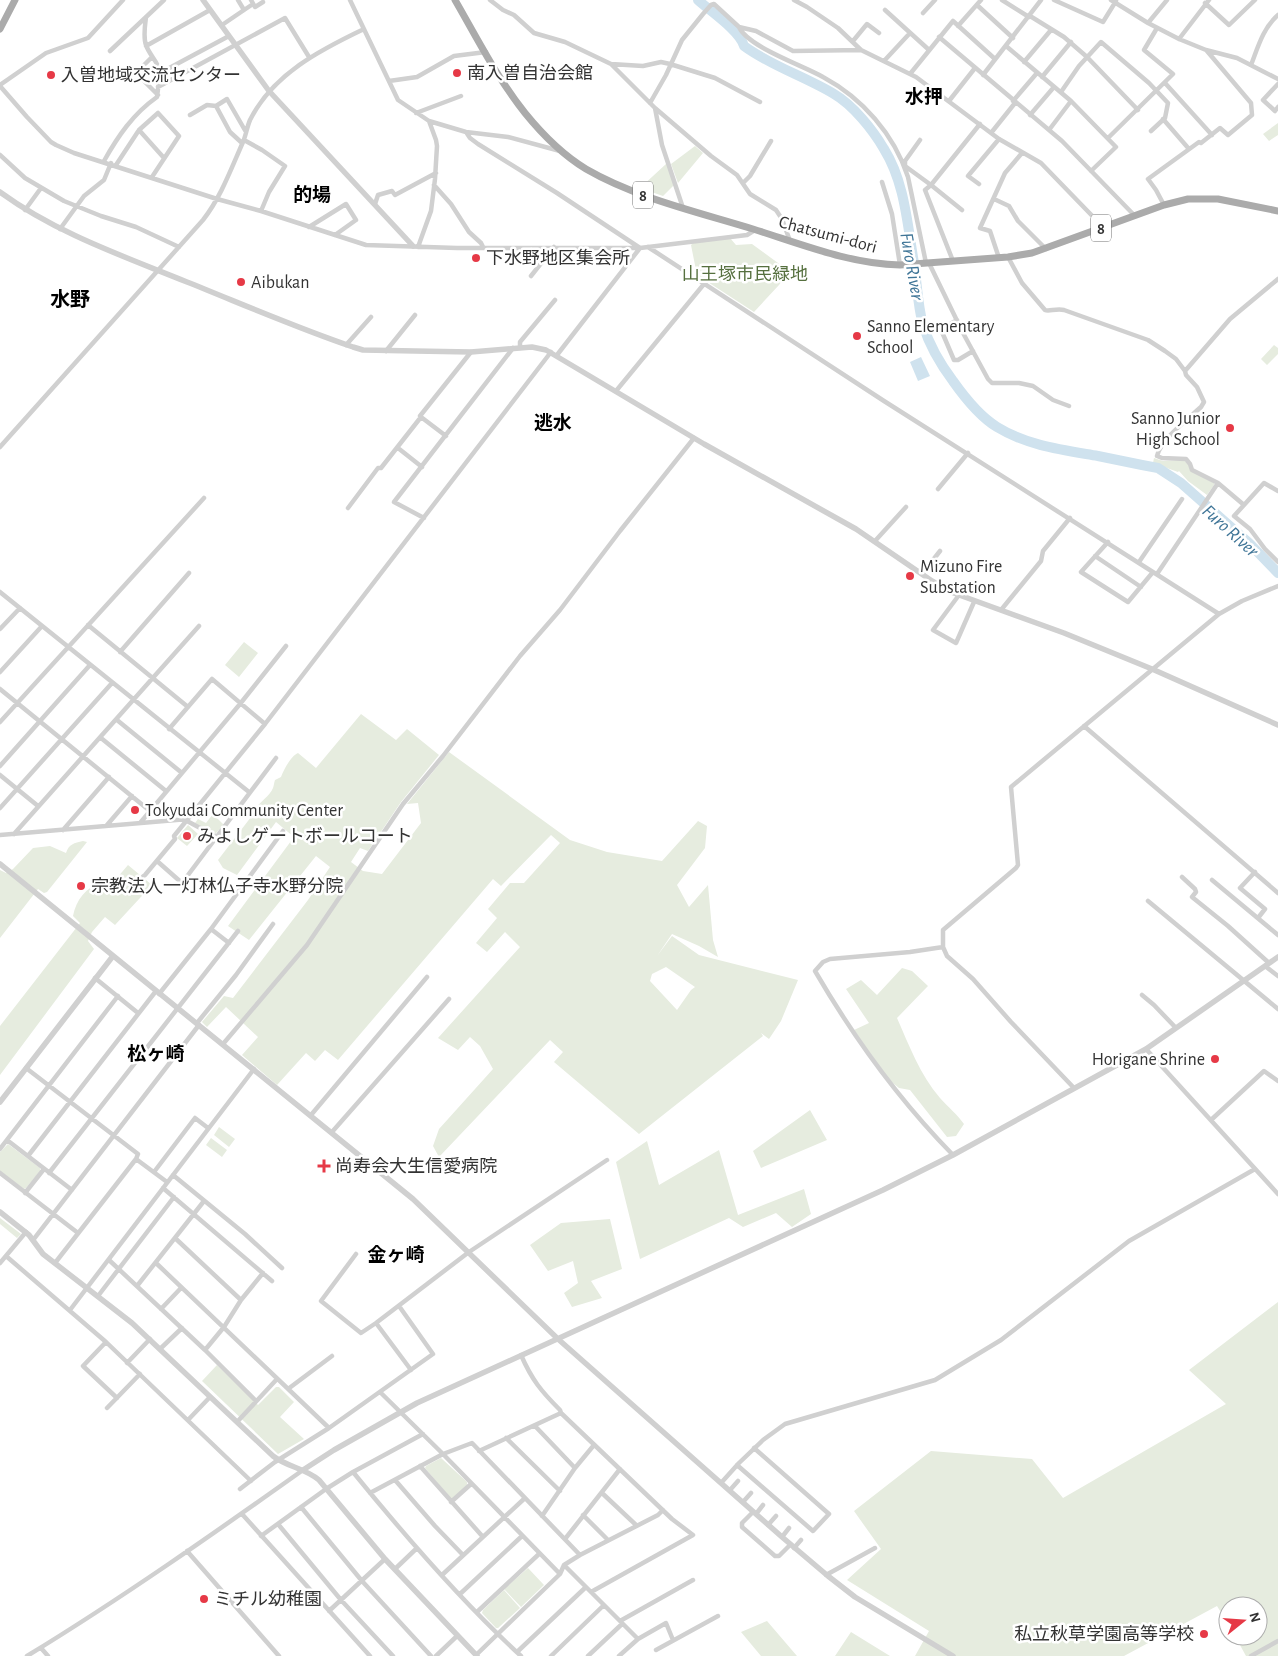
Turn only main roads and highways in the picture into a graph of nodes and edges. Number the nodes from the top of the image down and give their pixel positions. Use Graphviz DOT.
graph roads {
  1 [pos="15,0"];
  2 [pos="455,0"];
  3 [pos="0,29"];
  4 [pos="1278,211"];
  1 -- 3 [label="main road"];
  2 -- 4 [label="main road, Chatsumi-dori / 8"];
}
